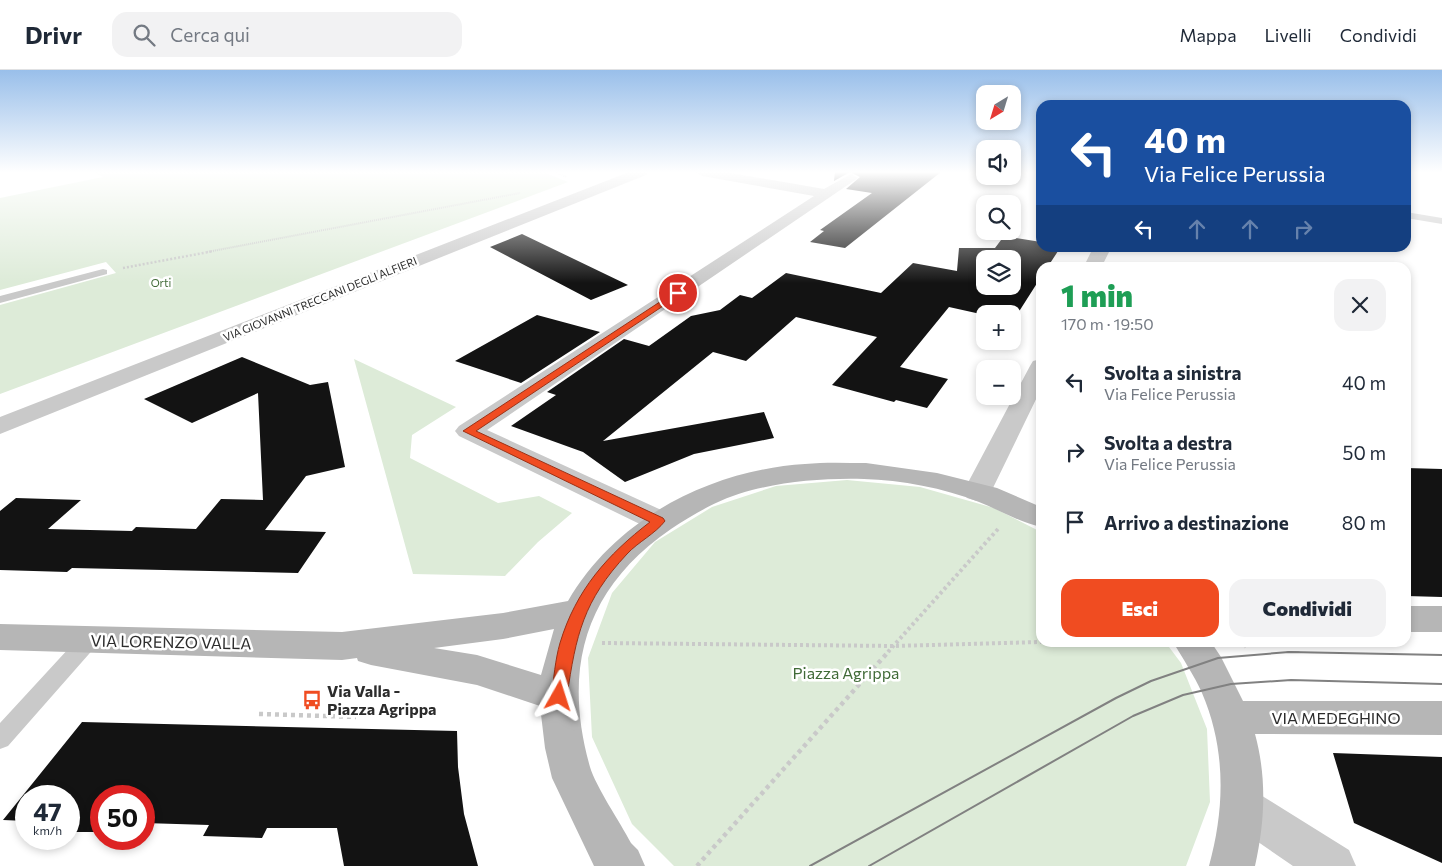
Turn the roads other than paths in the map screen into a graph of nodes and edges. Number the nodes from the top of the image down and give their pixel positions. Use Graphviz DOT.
graph roads {
  1 [pos="547,209"];
  2 [pos="804,209"];
  3 [pos="1411,216"];
  4 [pos="1442,221"];
  5 [pos="103,272"];
  6 [pos="0,300"];
  7 [pos="1036,376"];
  8 [pos="0,426"];
  9 [pos="977,492"];
  10 [pos="1036,516"];
  11 [pos="659,521"];
  12 [pos="579,610"];
  13 [pos="1411,619"];
  14 [pos="1442,619"];
  15 [pos="0,637"];
  16 [pos="89,640"];
  17 [pos="342,646"];
  18 [pos="1194,647"];
  19 [pos="559,696"];
  20 [pos="1230,717"];
  21 [pos="1442,718"];
  22 [pos="0,739"];
  23 [pos="1244,808"];
  24 [pos="618,864"];
  25 [pos="1232,866"];
  26 [pos="1333,866"];
  1 -- 8 [label="street, VIA GIOVANNI TRECCANI DEGLI ALFIERI"];
  2 -- 11 [label="street"];
  3 -- 4 [label="lane"];
  5 -- 6 [label="lane"];
  7 -- 9 [label="street"];
  9 -- 10 [label="main road"];
  9 -- 11 [label="main road"];
  11 -- 12 [label="main road"];
  12 -- 17 [label="main road, VIA LORENZO VALLA"];
  12 -- 19 [label="main road"];
  13 -- 14 [label="main road"];
  15 -- 16 [label="main road, VIA LORENZO VALLA"];
  16 -- 17 [label="main road, VIA LORENZO VALLA"];
  16 -- 22 [label="lane"];
  17 -- 19 [label="main road, VIA LORENZO VALLA"];
  18 -- 20 [label="main road"];
  19 -- 24 [label="main road"];
  20 -- 21 [label="main road, VIA MEDEGHINO"];
  20 -- 23 [label="main road"];
  23 -- 25 [label="main road"];
  23 -- 26 [label="street"];
}
